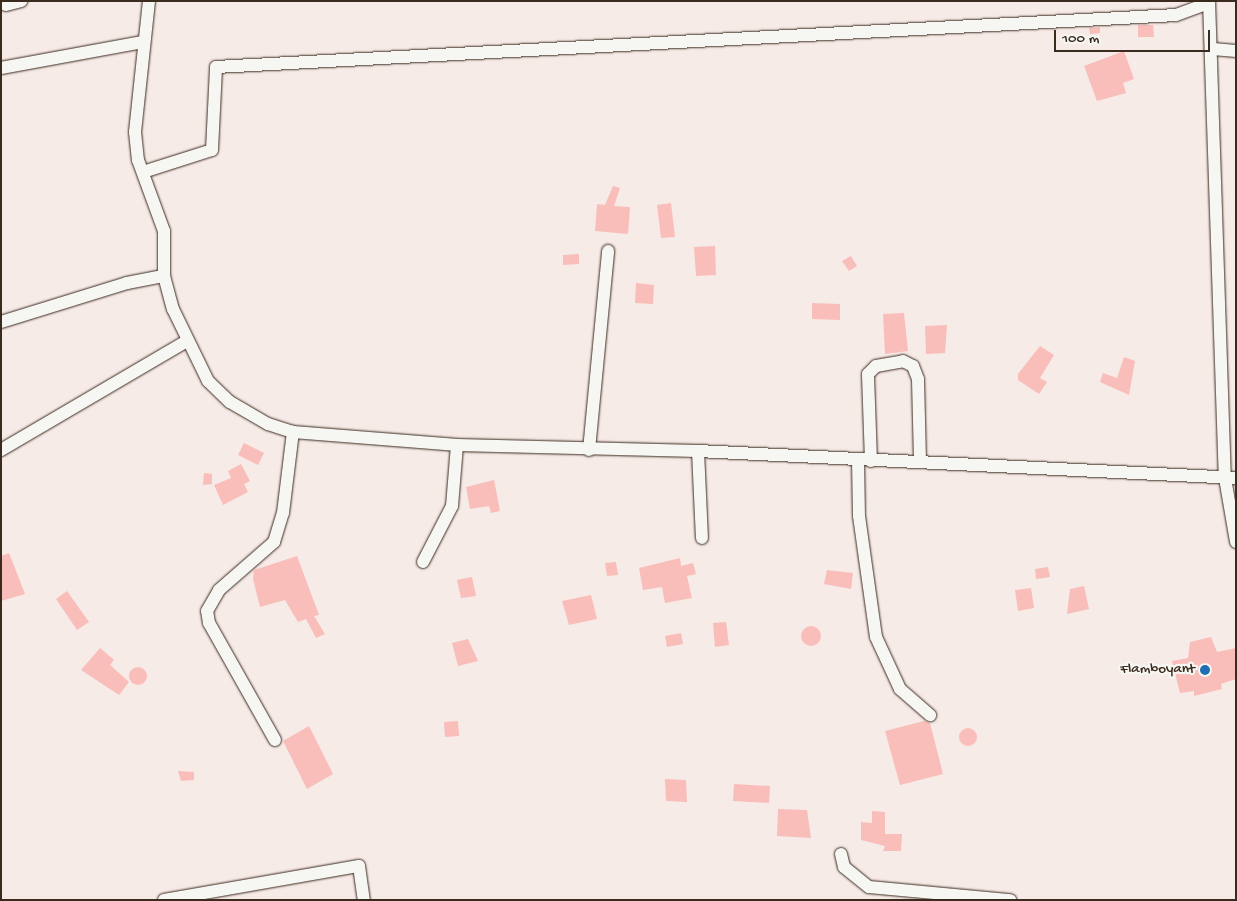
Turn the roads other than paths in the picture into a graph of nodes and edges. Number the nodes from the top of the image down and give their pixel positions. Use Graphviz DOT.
graph roads {
  1 [pos="21,1"];
  2 [pos="149,1"];
  3 [pos="1209,2"];
  4 [pos="6,5"];
  5 [pos="143,42"];
  6 [pos="1214,49"];
  7 [pos="1236,51"];
  8 [pos="1,68"];
  9 [pos="143,172"];
  10 [pos="608,251"];
  11 [pos="164,276"];
  12 [pos="1,322"];
  13 [pos="185,342"];
  14 [pos="293,432"];
  15 [pos="457,445"];
  16 [pos="1,450"];
  17 [pos="589,450"];
  18 [pos="698,450"];
  19 [pos="865,460"];
  20 [pos="920,462"];
  21 [pos="1231,478"];
  22 [pos="702,538"];
  23 [pos="1236,542"];
  24 [pos="423,562"];
  25 [pos="930,715"];
  26 [pos="275,740"];
  27 [pos="841,854"];
  28 [pos="164,900"];
  29 [pos="364,900"];
  30 [pos="1010,900"];
  1 -- 4 [label="street"];
  2 -- 5 [label="street"];
  3 -- 6 [label="street"];
  3 -- 9 [label="street"];
  5 -- 8 [label="street"];
  5 -- 9 [label="street"];
  6 -- 7 [label="street"];
  6 -- 21 [label="street"];
  9 -- 11 [label="street"];
  10 -- 17 [label="street"];
  11 -- 12 [label="street"];
  11 -- 13 [label="street"];
  13 -- 14 [label="street"];
  13 -- 16 [label="street"];
  14 -- 15 [label="street"];
  14 -- 26 [label="street"];
  15 -- 17 [label="street"];
  15 -- 24 [label="street"];
  17 -- 18 [label="street"];
  18 -- 19 [label="street"];
  18 -- 22 [label="street"];
  19 -- 20 [label="street"];
  19 -- 20 [label="street"];
  19 -- 25 [label="street"];
  20 -- 21 [label="street"];
  21 -- 23 [label="street"];
  27 -- 30 [label="street"];
  28 -- 29 [label="street"];
}
